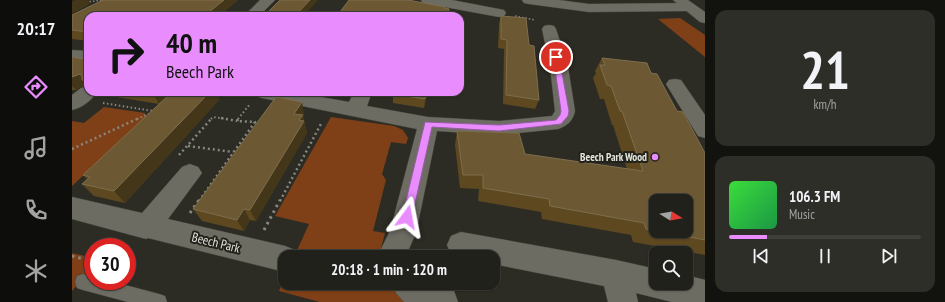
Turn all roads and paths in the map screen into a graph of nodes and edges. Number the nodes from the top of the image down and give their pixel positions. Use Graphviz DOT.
graph roads {
  1 [pos="103,0"];
  2 [pos="268,0"];
  3 [pos="428,0"];
  4 [pos="529,0"];
  5 [pos="85,2"];
  6 [pos="684,4"];
  7 [pos="255,12"];
  8 [pos="499,14"];
  9 [pos="705,19"];
  10 [pos="549,29"];
  11 [pos="72,54"];
  12 [pos="84,56"];
  13 [pos="675,84"];
  14 [pos="258,96"];
  15 [pos="282,96"];
  16 [pos="79,98"];
  17 [pos="359,101"];
  18 [pos="332,106"];
  19 [pos="160,108"];
  20 [pos="154,111"];
  21 [pos="428,124"];
  22 [pos="705,131"];
  23 [pos="188,146"];
  24 [pos="72,149"];
  25 [pos="233,152"];
  26 [pos="190,173"];
  27 [pos="72,208"];
  28 [pos="146,227"];
  29 [pos="177,232"];
  30 [pos="461,245"];
  31 [pos="395,250"];
  32 [pos="252,251"];
  33 [pos="278,257"];
  34 [pos="83,282"];
  35 [pos="620,288"];
  36 [pos="412,290"];
  37 [pos="705,295"];
  38 [pos="159,302"];
  39 [pos="443,302"];
  1 -- 5 [label="path"];
  2 -- 7 [label="street"];
  3 -- 8 [label="street"];
  4 -- 6 [label="street"];
  6 -- 9 [label="street"];
  8 -- 10 [label="path"];
  10 -- 21 [label="street"];
  11 -- 12 [label="street"];
  13 -- 22 [label="street"];
  14 -- 25 [label="path"];
  15 -- 18 [label="street"];
  16 -- 20 [label="path"];
  17 -- 18 [label="street"];
  17 -- 21 [label="street"];
  18 -- 32 [label="path"];
  19 -- 20 [label="path"];
  20 -- 24 [label="path"];
  21 -- 31 [label="street"];
  23 -- 25 [label="path"];
  25 -- 29 [label="path"];
  26 -- 28 [label="street"];
  27 -- 28 [label="street, Beech Park"];
  28 -- 29 [label="street, Beech Park"];
  29 -- 32 [label="street, Beech Park"];
  30 -- 35 [label="street"];
  32 -- 33 [label="street, Beech Park"];
  34 -- 38 [label="lane"];
  35 -- 37 [label="street"];
  36 -- 39 [label="street"];
}
